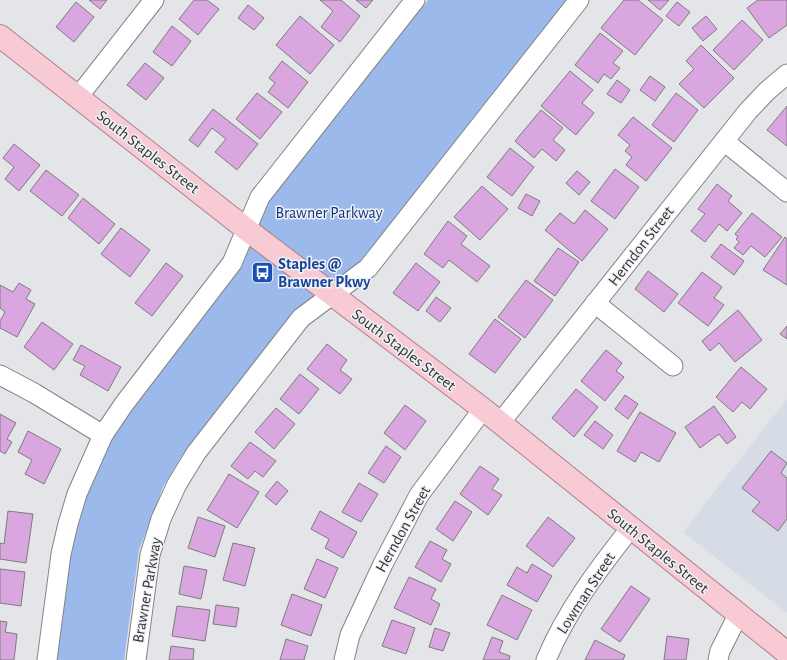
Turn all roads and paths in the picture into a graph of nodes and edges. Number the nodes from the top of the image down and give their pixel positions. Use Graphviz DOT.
graph roads {
  1 [pos="154,0"];
  2 [pos="415,0"];
  3 [pos="579,0"];
  4 [pos="0,36"];
  5 [pos="787,74"];
  6 [pos="78,97"];
  7 [pos="724,141"];
  8 [pos="787,192"];
  9 [pos="246,229"];
  10 [pos="332,295"];
  11 [pos="596,303"];
  12 [pos="673,366"];
  13 [pos="0,375"];
  14 [pos="483,409"];
  15 [pos="500,423"];
  16 [pos="103,435"];
  17 [pos="630,529"];
  18 [pos="738,615"];
  19 [pos="787,653"];
  20 [pos="47,660"];
  21 [pos="136,660"];
  22 [pos="344,660"];
  23 [pos="546,660"];
  24 [pos="718,660"];
  1 -- 6 [label="street"];
  2 -- 9 [label="street"];
  3 -- 10 [label="street, Brawner Parkway"];
  4 -- 6 [label="main road, South Staples Street"];
  5 -- 7 [label="street, Herndon Street"];
  6 -- 9 [label="main road, South Staples Street"];
  7 -- 8 [label="street"];
  7 -- 11 [label="street, Herndon Street"];
  9 -- 10 [label="main road, South Staples Street"];
  9 -- 16 [label="street"];
  10 -- 14 [label="main road, South Staples Street"];
  10 -- 21 [label="street, Brawner Parkway"];
  11 -- 12 [label="street"];
  11 -- 15 [label="street, Herndon Street"];
  13 -- 16 [label="street"];
  14 -- 15 [label="main road, South Staples Street"];
  14 -- 22 [label="street, Herndon Street"];
  15 -- 17 [label="main road, South Staples Street"];
  16 -- 20 [label="street"];
  17 -- 18 [label="main road, South Staples Street"];
  17 -- 23 [label="street, Lowman Street"];
  18 -- 19 [label="main road, South Staples Street"];
  18 -- 24 [label="street"];
}
